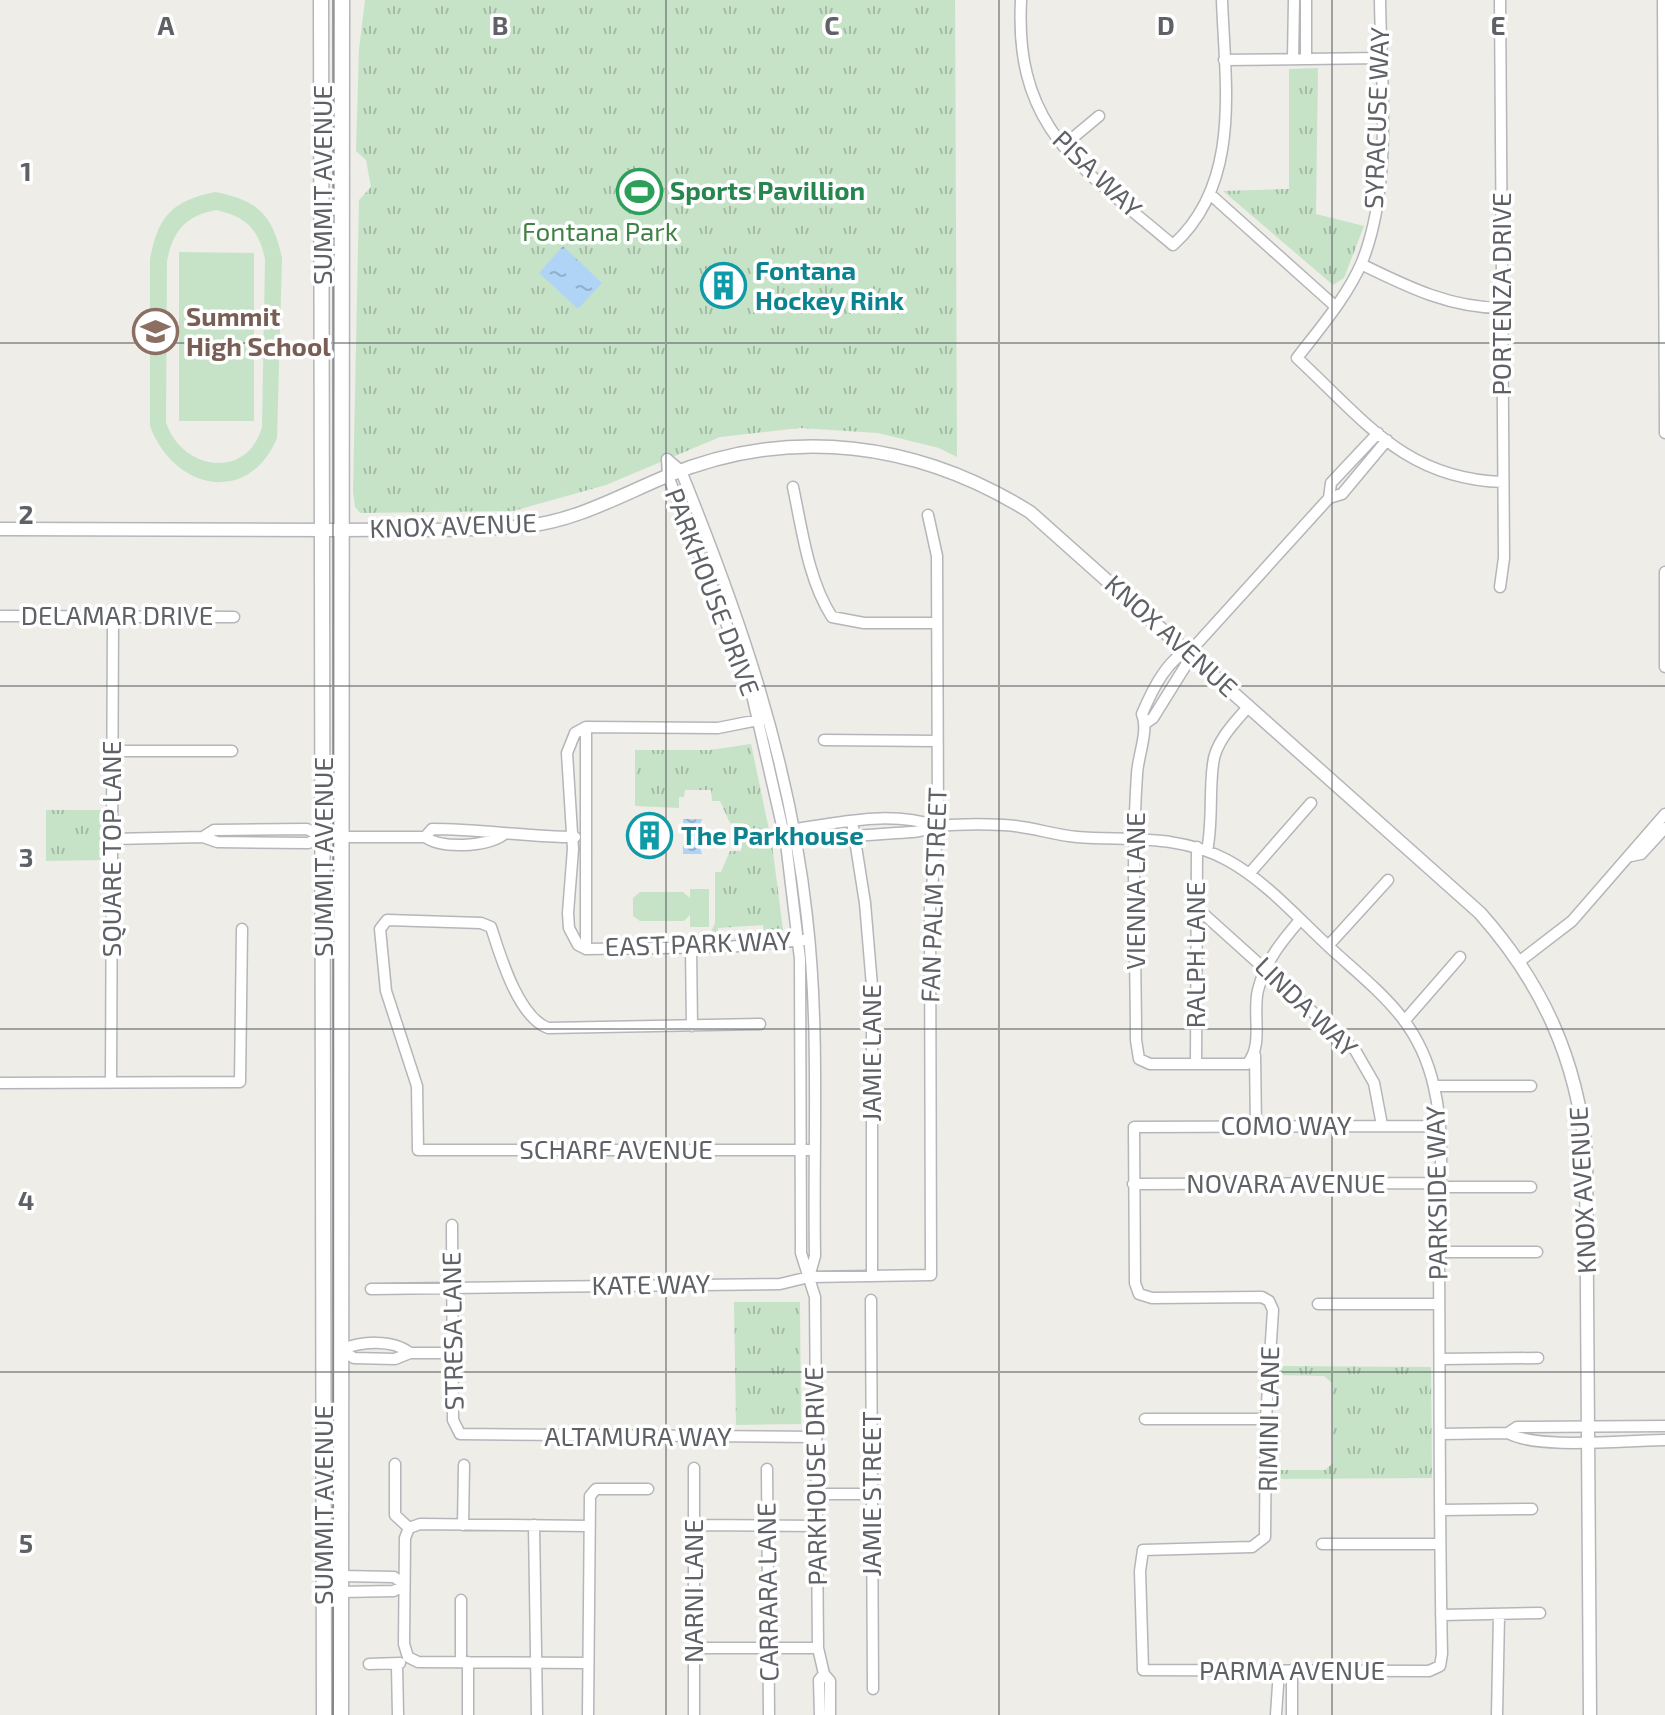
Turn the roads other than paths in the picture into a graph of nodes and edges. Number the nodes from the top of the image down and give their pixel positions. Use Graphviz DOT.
graph roads {
  1 [pos="321,0"];
  2 [pos="342,0"];
  3 [pos="1021,0"];
  4 [pos="1222,0"];
  5 [pos="1294,0"];
  6 [pos="1306,0"];
  7 [pos="1380,0"];
  8 [pos="1500,0"];
  9 [pos="1663,0"];
  10 [pos="1381,58"];
  11 [pos="1293,59"];
  12 [pos="1306,59"];
  13 [pos="1224,60"];
  14 [pos="1099,116"];
  15 [pos="1063,146"];
  16 [pos="1211,195"];
  17 [pos="1664,218"];
  18 [pos="1361,264"];
  19 [pos="1336,307"];
  20 [pos="1503,308"];
  21 [pos="1665,351"];
  22 [pos="1665,433"];
  23 [pos="1383,437"];
  24 [pos="681,471"];
  25 [pos="668,476"];
  26 [pos="1503,482"];
  27 [pos="793,487"];
  28 [pos="1329,498"];
  29 [pos="928,515"];
  30 [pos="0,529"];
  31 [pos="323,530"];
  32 [pos="340,530"];
  33 [pos="1665,572"];
  34 [pos="1500,587"];
  35 [pos="0,616"];
  36 [pos="113,616"];
  37 [pos="1664,616"];
  38 [pos="234,617"];
  39 [pos="937,623"];
  40 [pos="1191,651"];
  41 [pos="1665,667"];
  42 [pos="1249,706"];
  43 [pos="764,719"];
  44 [pos="586,727"];
  45 [pos="824,740"];
  46 [pos="937,741"];
  47 [pos="112,751"];
  48 [pos="232,751"];
  49 [pos="1311,803"];
  50 [pos="1665,814"];
  51 [pos="852,821"];
  52 [pos="938,826"];
  53 [pos="1665,828"];
  54 [pos="795,829"];
  55 [pos="247,830"];
  56 [pos="783,831"];
  57 [pos="854,834"];
  58 [pos="585,836"];
  59 [pos="203,837"];
  60 [pos="323,837"];
  61 [pos="341,837"];
  62 [pos="572,837"];
  63 [pos="1136,838"];
  64 [pos="112,839"];
  65 [pos="792,842"];
  66 [pos="247,843"];
  67 [pos="1202,849"];
  68 [pos="1631,856"];
  69 [pos="1249,874"];
  70 [pos="1388,880"];
  71 [pos="1197,908"];
  72 [pos="1300,920"];
  73 [pos="242,929"];
  74 [pos="804,940"];
  75 [pos="1328,946"];
  76 [pos="691,947"];
  77 [pos="586,949"];
  78 [pos="1460,957"];
  79 [pos="1520,961"];
  80 [pos="1266,968"];
  81 [pos="1406,1019"];
  82 [pos="760,1024"];
  83 [pos="692,1026"];
  84 [pos="1256,1050"];
  85 [pos="1196,1064"];
  86 [pos="0,1083"];
  87 [pos="111,1083"];
  88 [pos="1434,1086"];
  89 [pos="1531,1086"];
  90 [pos="1382,1125"];
  91 [pos="1256,1126"];
  92 [pos="1438,1126"];
  93 [pos="808,1150"];
  94 [pos="1133,1184"];
  95 [pos="1438,1185"];
  96 [pos="1531,1187"];
  97 [pos="452,1225"];
  98 [pos="1439,1252"];
  99 [pos="1537,1252"];
  100 [pos="872,1274"];
  101 [pos="931,1275"];
  102 [pos="809,1277"];
  103 [pos="452,1287"];
  104 [pos="371,1289"];
  105 [pos="871,1300"];
  106 [pos="1318,1304"];
  107 [pos="1439,1304"];
  108 [pos="341,1350"];
  109 [pos="452,1353"];
  110 [pos="1538,1358"];
  111 [pos="1440,1359"];
  112 [pos="1145,1419"];
  113 [pos="1266,1419"];
  114 [pos="1588,1426"];
  115 [pos="1635,1426"];
  116 [pos="1665,1426"];
  117 [pos="1508,1433"];
  118 [pos="460,1434"];
  119 [pos="1440,1434"];
  120 [pos="815,1437"];
  121 [pos="1635,1440"];
  122 [pos="1665,1440"];
  123 [pos="1588,1442"];
  124 [pos="395,1464"];
  125 [pos="464,1465"];
  126 [pos="694,1468"];
  127 [pos="767,1469"];
  128 [pos="648,1489"];
  129 [pos="817,1494"];
  130 [pos="872,1494"];
  131 [pos="1532,1509"];
  132 [pos="1440,1510"];
  133 [pos="463,1525"];
  134 [pos="534,1525"];
  135 [pos="694,1525"];
  136 [pos="767,1525"];
  137 [pos="587,1526"];
  138 [pos="816,1526"];
  139 [pos="409,1528"];
  140 [pos="1322,1544"];
  141 [pos="1439,1544"];
  142 [pos="341,1576"];
  143 [pos="379,1576"];
  144 [pos="404,1584"];
  145 [pos="341,1592"];
  146 [pos="379,1592"];
  147 [pos="461,1600"];
  148 [pos="1540,1613"];
  149 [pos="1441,1615"];
  150 [pos="1499,1615"];
  151 [pos="694,1648"];
  152 [pos="769,1648"];
  153 [pos="818,1648"];
  154 [pos="408,1657"];
  155 [pos="464,1662"];
  156 [pos="535,1663"];
  157 [pos="587,1663"];
  158 [pos="369,1664"];
  159 [pos="397,1666"];
  160 [pos="1440,1666"];
  161 [pos="1143,1670"];
  162 [pos="1279,1670"];
  163 [pos="1292,1670"];
  164 [pos="873,1689"];
  165 [pos="825,1714"];
  166 [pos="324,1715"];
  167 [pos="341,1715"];
  168 [pos="398,1715"];
  169 [pos="468,1715"];
  170 [pos="537,1715"];
  171 [pos="588,1715"];
  172 [pos="694,1715"];
  173 [pos="769,1715"];
  174 [pos="1276,1715"];
  175 [pos="1292,1715"];
  176 [pos="1497,1715"];
  177 [pos="1590,1715"];
  1 -- 31 [label="main road, SUMMIT AVENUE"];
  2 -- 32 [label="main road, SUMMIT AVENUE"];
  3 -- 15 [label="street, PISA WAY"];
  4 -- 13 [label="street"];
  5 -- 11 [label="street"];
  6 -- 12 [label="street"];
  7 -- 10 [label="street, SYRACUSE WAY"];
  8 -- 20 [label="street, PORTENZA DRIVE"];
  9 -- 17 [label="street"];
  10 -- 12 [label="street"];
  10 -- 18 [label="street, SYRACUSE WAY"];
  11 -- 12 [label="street"];
  11 -- 13 [label="street"];
  13 -- 16 [label="street"];
  14 -- 15 [label="street"];
  15 -- 16 [label="street, PISA WAY"];
  16 -- 19 [label="street"];
  17 -- 21 [label="street"];
  18 -- 19 [label="street, SYRACUSE WAY"];
  18 -- 20 [label="street"];
  19 -- 23 [label="street, SYRACUSE WAY"];
  20 -- 26 [label="street, PORTENZA DRIVE"];
  21 -- 22 [label="street"];
  23 -- 26 [label="street"];
  23 -- 28 [label="street, VIENNA LANE"];
  23 -- 28 [label="street, VIENNA LANE"];
  24 -- 25 [label="street, KNOX AVENUE"];
  24 -- 40 [label="street, KNOX AVENUE"];
  24 -- 43 [label="street, PARKHOUSE DRIVE"];
  25 -- 32 [label="street, KNOX AVENUE"];
  25 -- 43 [label="street, PARKHOUSE DRIVE"];
  26 -- 34 [label="street, PORTENZA DRIVE"];
  27 -- 39 [label="street"];
  28 -- 40 [label="street, VIENNA LANE"];
  29 -- 39 [label="street, FAN PALM STREET"];
  30 -- 31 [label="street, KNOX AVENUE"];
  31 -- 32 [label="street, KNOX AVENUE"];
  31 -- 60 [label="main road, SUMMIT AVENUE"];
  32 -- 61 [label="main road, SUMMIT AVENUE"];
  33 -- 37 [label="street"];
  35 -- 36 [label="street, DELAMAR DRIVE"];
  36 -- 38 [label="street, DELAMAR DRIVE"];
  36 -- 47 [label="street, SQUARE TOP LANE"];
  37 -- 41 [label="street"];
  39 -- 46 [label="street, FAN PALM STREET"];
  40 -- 42 [label="street, KNOX AVENUE"];
  40 -- 63 [label="street, VIENNA LANE"];
  42 -- 67 [label="street, RALPH LANE"];
  42 -- 79 [label="street, KNOX AVENUE"];
  43 -- 44 [label="street"];
  43 -- 54 [label="street, PARKHOUSE DRIVE"];
  43 -- 56 [label="street, PARKHOUSE DRIVE"];
  44 -- 58 [label="street"];
  44 -- 62 [label="street"];
  45 -- 46 [label="street"];
  46 -- 52 [label="street, FAN PALM STREET"];
  47 -- 48 [label="street"];
  47 -- 64 [label="street, SQUARE TOP LANE"];
  49 -- 69 [label="street"];
  50 -- 68 [label="street"];
  51 -- 52 [label="street, PARKSIDE WAY"];
  51 -- 54 [label="street, PARKSIDE WAY"];
  51 -- 57 [label="street, JAMIE LANE"];
  52 -- 57 [label="street, PARKSIDE WAY"];
  52 -- 63 [label="street, PARKSIDE WAY"];
  52 -- 101 [label="street, FAN PALM STREET"];
  53 -- 68 [label="street"];
  54 -- 56 [label="street, PARKSIDE WAY"];
  54 -- 65 [label="street, PARKHOUSE DRIVE"];
  55 -- 59 [label="street"];
  55 -- 60 [label="street"];
  55 -- 66 [label="street"];
  56 -- 65 [label="street, PARKHOUSE DRIVE"];
  57 -- 65 [label="street, PARKSIDE WAY"];
  57 -- 100 [label="street, JAMIE LANE"];
  58 -- 62 [label="street"];
  58 -- 77 [label="street"];
  59 -- 64 [label="street"];
  59 -- 66 [label="street"];
  60 -- 61 [label="street"];
  60 -- 66 [label="street"];
  60 -- 166 [label="main road, SUMMIT AVENUE"];
  61 -- 62 [label="street"];
  61 -- 108 [label="main road, SUMMIT AVENUE"];
  62 -- 77 [label="street"];
  63 -- 67 [label="street, PARKSIDE WAY"];
  63 -- 85 [label="street, VIENNA LANE"];
  64 -- 87 [label="street, SQUARE TOP LANE"];
  65 -- 74 [label="street, PARKHOUSE DRIVE"];
  67 -- 69 [label="street, PARKSIDE WAY"];
  67 -- 71 [label="street, RALPH LANE"];
  68 -- 79 [label="street"];
  69 -- 72 [label="street, PARKSIDE WAY"];
  70 -- 75 [label="street"];
  71 -- 80 [label="street, LINDA WAY"];
  71 -- 85 [label="street, RALPH LANE"];
  72 -- 75 [label="street, PARKSIDE WAY"];
  72 -- 80 [label="street"];
  73 -- 87 [label="street"];
  74 -- 76 [label="street, EAST PARK WAY"];
  74 -- 93 [label="street, PARKHOUSE DRIVE"];
  75 -- 81 [label="street, PARKSIDE WAY"];
  76 -- 77 [label="street, EAST PARK WAY"];
  76 -- 83 [label="street"];
  78 -- 81 [label="street"];
  79 -- 114 [label="street, KNOX AVENUE"];
  80 -- 84 [label="street"];
  80 -- 90 [label="street, LINDA WAY"];
  81 -- 88 [label="street, PARKSIDE WAY"];
  82 -- 83 [label="street"];
  83 -- 93 [label="street, SCHARF AVENUE"];
  84 -- 85 [label="street"];
  84 -- 91 [label="street"];
  86 -- 87 [label="street"];
  88 -- 89 [label="street"];
  88 -- 92 [label="street, PARKSIDE WAY"];
  90 -- 91 [label="street, COMO WAY"];
  90 -- 92 [label="street, COMO WAY"];
  91 -- 94 [label="street, COMO WAY"];
  92 -- 95 [label="street, PARKSIDE WAY"];
  93 -- 102 [label="street, PARKHOUSE DRIVE"];
  94 -- 95 [label="street, NOVARA AVENUE"];
  94 -- 113 [label="street, RIMINI LANE"];
  95 -- 96 [label="street, NOVARA AVENUE"];
  95 -- 98 [label="street, PARKSIDE WAY"];
  97 -- 103 [label="street, STRESA LANE"];
  98 -- 99 [label="street"];
  98 -- 107 [label="street, PARKSIDE WAY"];
  100 -- 101 [label="street, KATE WAY"];
  100 -- 102 [label="street, KATE WAY"];
  102 -- 103 [label="street, KATE WAY"];
  102 -- 120 [label="street, PARKHOUSE DRIVE"];
  103 -- 104 [label="street, KATE WAY"];
  103 -- 109 [label="street, STRESA LANE"];
  105 -- 130 [label="street, JAMIE STREET"];
  106 -- 107 [label="street"];
  107 -- 111 [label="street, PARKSIDE WAY"];
  108 -- 109 [label="street"];
  108 -- 142 [label="main road, SUMMIT AVENUE"];
  109 -- 118 [label="street, STRESA LANE"];
  110 -- 111 [label="street"];
  111 -- 119 [label="street, PARKSIDE WAY"];
  112 -- 113 [label="street"];
  113 -- 161 [label="street, RIMINI LANE"];
  114 -- 115 [label="street"];
  114 -- 117 [label="street"];
  114 -- 123 [label="street, KNOX AVENUE"];
  115 -- 116 [label="street"];
  115 -- 121 [label="street"];
  117 -- 119 [label="street"];
  117 -- 123 [label="street"];
  118 -- 120 [label="street, ALTAMURA WAY"];
  119 -- 132 [label="street, PARKSIDE WAY"];
  120 -- 129 [label="street, PARKHOUSE DRIVE"];
  121 -- 122 [label="street"];
  121 -- 123 [label="street"];
  123 -- 177 [label="street, KNOX AVENUE"];
  124 -- 139 [label="street"];
  125 -- 133 [label="street"];
  126 -- 135 [label="street, NARNI LANE"];
  127 -- 136 [label="street, CARRARA LANE"];
  128 -- 137 [label="street"];
  129 -- 130 [label="street"];
  129 -- 138 [label="street, PARKHOUSE DRIVE"];
  130 -- 164 [label="street, JAMIE STREET"];
  131 -- 132 [label="street"];
  132 -- 141 [label="street, PARKSIDE WAY"];
  133 -- 134 [label="street"];
  133 -- 139 [label="street"];
  134 -- 137 [label="street"];
  134 -- 156 [label="street"];
  135 -- 136 [label="street"];
  135 -- 151 [label="street, NARNI LANE"];
  136 -- 138 [label="street"];
  136 -- 152 [label="street, CARRARA LANE"];
  137 -- 157 [label="street"];
  138 -- 153 [label="street, PARKHOUSE DRIVE"];
  139 -- 144 [label="street"];
  140 -- 141 [label="street"];
  141 -- 149 [label="street, PARKSIDE WAY"];
  142 -- 143 [label="street"];
  142 -- 145 [label="main road, SUMMIT AVENUE"];
  143 -- 144 [label="street"];
  143 -- 146 [label="street"];
  144 -- 146 [label="street"];
  144 -- 154 [label="street"];
  145 -- 146 [label="street"];
  145 -- 167 [label="main road, SUMMIT AVENUE"];
  147 -- 155 [label="street"];
  148 -- 150 [label="street"];
  149 -- 150 [label="street"];
  149 -- 160 [label="street, PARKSIDE WAY"];
  150 -- 176 [label="street"];
  151 -- 152 [label="street"];
  151 -- 172 [label="street, NARNI LANE"];
  152 -- 153 [label="street"];
  152 -- 173 [label="street, CARRARA LANE"];
  153 -- 165 [label="street, PARKHOUSE DRIVE"];
  154 -- 155 [label="street"];
  154 -- 159 [label="street"];
  155 -- 156 [label="street"];
  155 -- 169 [label="street"];
  156 -- 157 [label="street"];
  156 -- 170 [label="street"];
  157 -- 171 [label="street"];
  158 -- 159 [label="street"];
  159 -- 168 [label="street"];
  160 -- 163 [label="street, PARMA AVENUE"];
  161 -- 162 [label="street, PARMA AVENUE"];
  162 -- 163 [label="street, PARMA AVENUE"];
  162 -- 174 [label="street"];
  163 -- 175 [label="street"];
}
